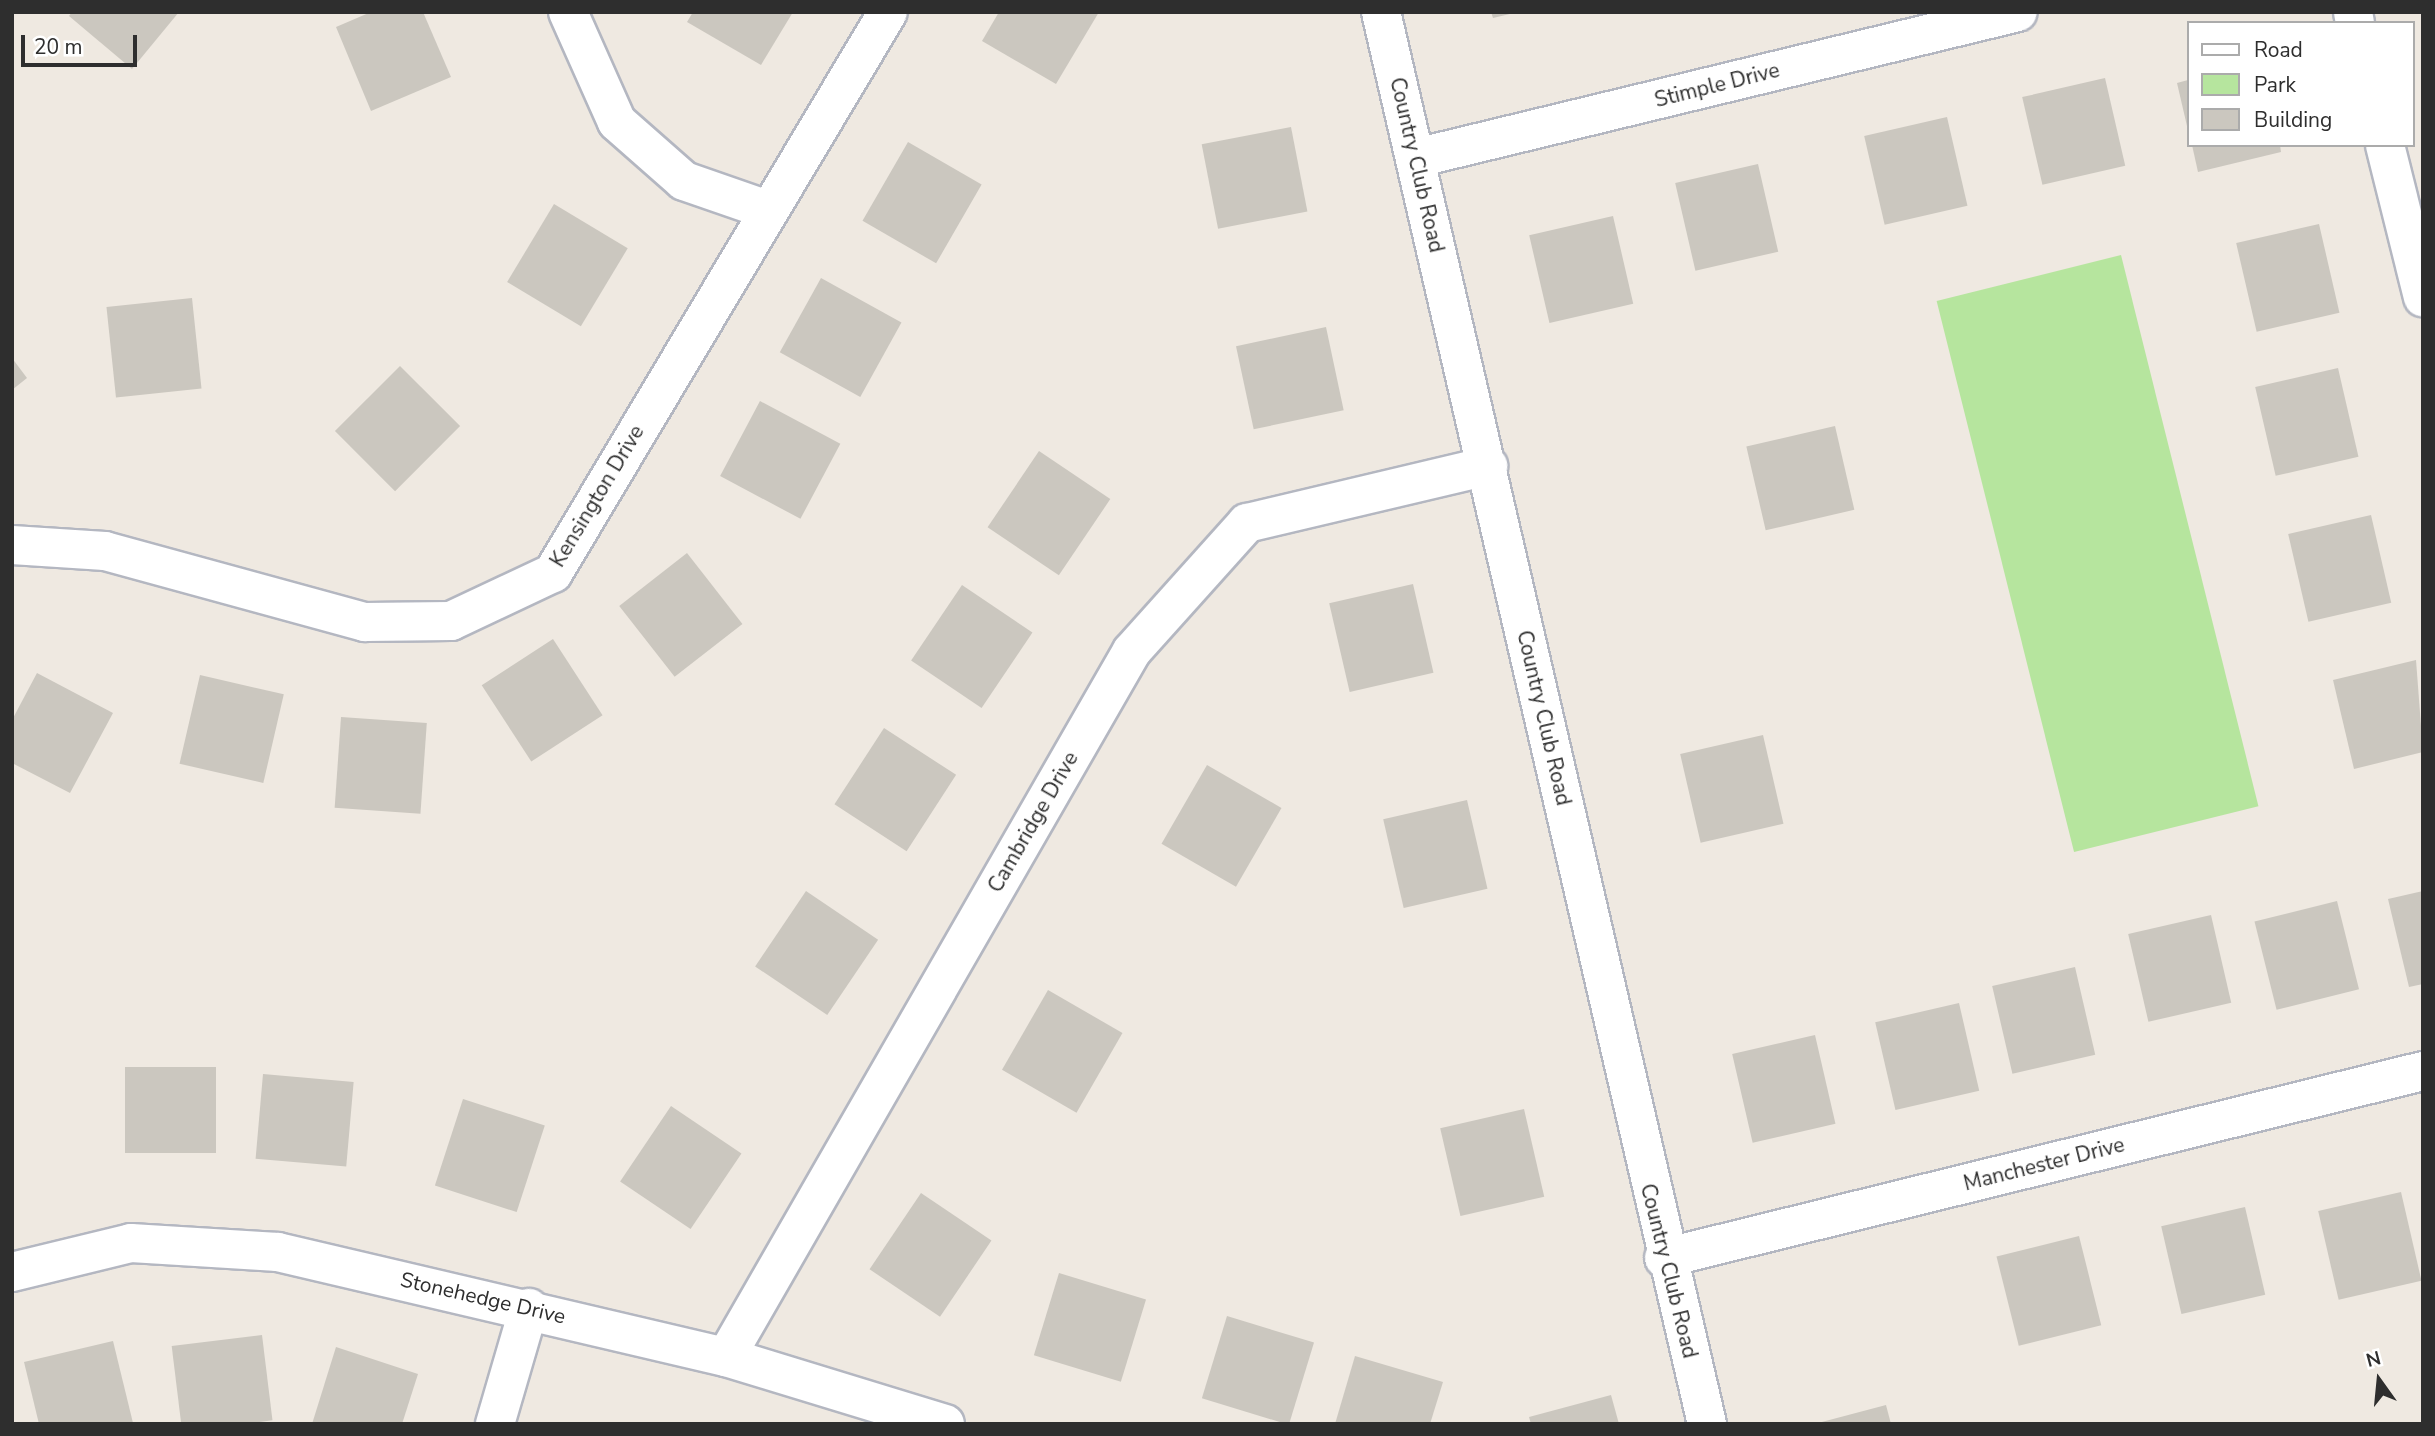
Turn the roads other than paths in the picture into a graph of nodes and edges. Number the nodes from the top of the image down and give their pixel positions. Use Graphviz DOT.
graph roads {
  1 [pos="568,12"];
  2 [pos="888,12"];
  3 [pos="1381,12"];
  4 [pos="2018,12"];
  5 [pos="2386,147"];
  6 [pos="1416,158"];
  7 [pos="765,209"];
  8 [pos="2423,297"];
  9 [pos="1488,466"];
  10 [pos="12,545"];
  11 [pos="2423,1071"];
  12 [pos="1664,1258"];
  13 [pos="12,1272"];
  14 [pos="529,1308"];
  15 [pos="726,1357"];
  16 [pos="495,1424"];
  17 [pos="945,1424"];
  18 [pos="1707,1424"];
  1 -- 7 [label="street"];
  2 -- 7 [label="street, Kensington Drive"];
  3 -- 6 [label="street, Country Club Road"];
  4 -- 6 [label="street, Stimple Drive"];
  5 -- 8 [label="street"];
  6 -- 9 [label="street, Country Club Road"];
  7 -- 10 [label="street, Kensington Drive"];
  9 -- 12 [label="street, Country Club Road"];
  9 -- 15 [label="street, Cambridge Drive"];
  11 -- 12 [label="street, Manchester Drive"];
  12 -- 18 [label="street, Country Club Road"];
  13 -- 14 [label="street, Stonehedge Drive"];
  14 -- 15 [label="street, Stonehedge Drive"];
  14 -- 16 [label="street"];
  15 -- 17 [label="street, Stonehedge Drive"];
}
